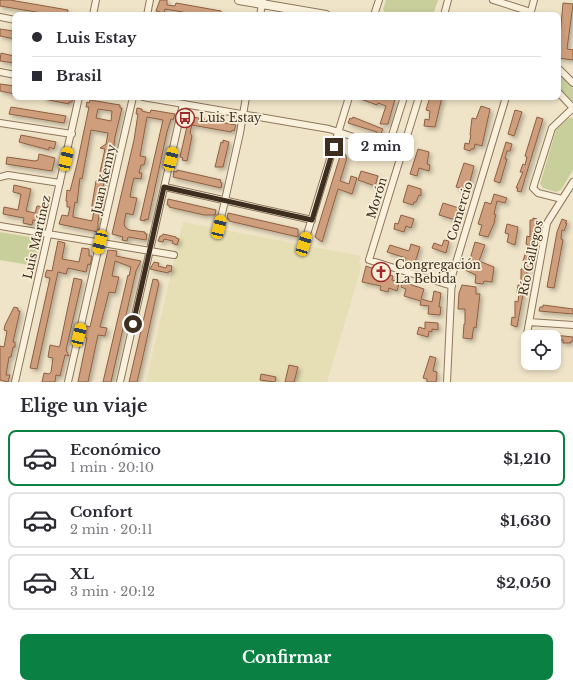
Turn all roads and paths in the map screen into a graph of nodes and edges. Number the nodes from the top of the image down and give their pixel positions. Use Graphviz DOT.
graph roads {
  1 [pos="96,0"];
  2 [pos="150,0"];
  3 [pos="238,0"];
  4 [pos="379,0"];
  5 [pos="448,0"];
  6 [pos="493,0"];
  7 [pos="534,0"];
  8 [pos="263,2"];
  9 [pos="94,12"];
  10 [pos="148,12"];
  11 [pos="261,12"];
  12 [pos="311,12"];
  13 [pos="375,12"];
  14 [pos="445,12"];
  15 [pos="527,12"];
  16 [pos="530,12"];
  17 [pos="0,17"];
  18 [pos="12,19"];
  19 [pos="561,71"];
  20 [pos="0,72"];
  21 [pos="12,74"];
  22 [pos="573,83"];
  23 [pos="561,95"];
  24 [pos="78,100"];
  25 [pos="132,100"];
  26 [pos="160,100"];
  27 [pos="246,100"];
  28 [pos="348,100"];
  29 [pos="403,100"];
  30 [pos="418,100"];
  31 [pos="505,100"];
  32 [pos="183,104"];
  33 [pos="573,108"];
  34 [pos="244,114"];
  35 [pos="0,123"];
  36 [pos="338,132"];
  37 [pos="72,134"];
  38 [pos="0,177"];
  39 [pos="573,182"];
  40 [pos="60,184"];
  41 [pos="164,187"];
  42 [pos="562,199"];
  43 [pos="225,200"];
  44 [pos="312,220"];
  45 [pos="0,226"];
  46 [pos="219,227"];
  47 [pos="49,234"];
  48 [pos="100,242"];
  49 [pos="304,244"];
  50 [pos="150,251"];
  51 [pos="174,255"];
  52 [pos="452,286"];
  53 [pos="529,322"];
  54 [pos="573,325"];
  55 [pos="527,330"];
  56 [pos="15,382"];
  57 [pos="68,382"];
  58 [pos="120,382"];
  59 [pos="447,382"];
  1 -- 9 [label="street"];
  2 -- 10 [label="street"];
  3 -- 8 [label="street"];
  4 -- 13 [label="street"];
  5 -- 14 [label="street"];
  6 -- 15 [label="street"];
  7 -- 16 [label="street"];
  8 -- 11 [label="street"];
  8 -- 12 [label="street"];
  17 -- 18 [label="street"];
  19 -- 22 [label="street"];
  20 -- 21 [label="street"];
  23 -- 33 [label="street"];
  24 -- 37 [label="street, Luis Martínez"];
  25 -- 48 [label="street, Juan Kenny"];
  26 -- 32 [label="street"];
  27 -- 34 [label="street"];
  28 -- 36 [label="street"];
  29 -- 36 [label="street"];
  30 -- 52 [label="street, Morón"];
  31 -- 52 [label="street, Comercio"];
  32 -- 34 [label="street"];
  32 -- 41 [label="street"];
  33 -- 42 [label="street"];
  34 -- 36 [label="street"];
  34 -- 43 [label="street"];
  35 -- 37 [label="street"];
  36 -- 44 [label="street"];
  37 -- 40 [label="street, Luis Martínez"];
  38 -- 40 [label="street"];
  39 -- 42 [label="street, Río Gallegos"];
  40 -- 47 [label="street, Luis Martínez"];
  41 -- 43 [label="street"];
  41 -- 50 [label="street"];
  42 -- 53 [label="street, Río Gallegos"];
  43 -- 44 [label="street"];
  43 -- 46 [label="street"];
  44 -- 49 [label="street"];
  45 -- 47 [label="street"];
  47 -- 48 [label="street"];
  47 -- 56 [label="street, Luis Martínez"];
  48 -- 50 [label="street"];
  48 -- 57 [label="street, Juan Kenny"];
  50 -- 51 [label="street"];
  50 -- 58 [label="street"];
  52 -- 59 [label="street, Comercio"];
  53 -- 54 [label="street"];
  53 -- 55 [label="street, Río Gallegos"];
}
